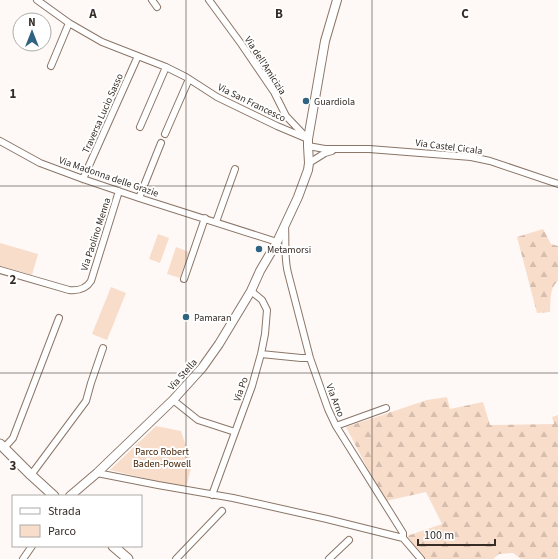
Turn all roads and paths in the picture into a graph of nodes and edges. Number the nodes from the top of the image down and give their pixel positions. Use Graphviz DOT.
graph roads {
  1 [pos="36,0"];
  2 [pos="152,0"];
  3 [pos="210,0"];
  4 [pos="336,0"];
  5 [pos="157,7"];
  6 [pos="69,23"];
  7 [pos="138,56"];
  8 [pos="51,66"];
  9 [pos="166,67"];
  10 [pos="189,79"];
  11 [pos="286,116"];
  12 [pos="277,126"];
  13 [pos="140,127"];
  14 [pos="165,134"];
  15 [pos="0,141"];
  16 [pos="161,143"];
  17 [pos="308,143"];
  18 [pos="335,149"];
  19 [pos="309,163"];
  20 [pos="235,169"];
  21 [pos="83,179"];
  22 [pos="558,184"];
  23 [pos="119,192"];
  24 [pos="139,198"];
  25 [pos="205,218"];
  26 [pos="216,222"];
  27 [pos="285,226"];
  28 [pos="277,242"];
  29 [pos="0,270"];
  30 [pos="184,279"];
  31 [pos="251,291"];
  32 [pos="59,318"];
  33 [pos="103,348"];
  34 [pos="261,354"];
  35 [pos="310,358"];
  36 [pos="172,400"];
  37 [pos="386,408"];
  38 [pos="336,426"];
  39 [pos="235,432"];
  40 [pos="2,446"];
  41 [pos="97,473"];
  42 [pos="31,475"];
  43 [pos="53,495"];
  44 [pos="71,495"];
  45 [pos="212,495"];
  46 [pos="222,511"];
  47 [pos="403,538"];
  48 [pos="348,540"];
  49 [pos="31,547"];
  50 [pos="114,547"];
  51 [pos="22,559"];
  52 [pos="128,559"];
  53 [pos="176,559"];
  54 [pos="329,559"];
  55 [pos="421,559"];
  1 -- 6 [label="street, Via San Francesco"];
  2 -- 5 [label="street"];
  3 -- 11 [label="street, Via dell'Amicizia"];
  4 -- 17 [label="street"];
  6 -- 7 [label="street, Via San Francesco"];
  6 -- 8 [label="street"];
  7 -- 9 [label="street, Via San Francesco"];
  7 -- 21 [label="street, Traversa Lucio Sasso"];
  9 -- 10 [label="street, Via San Francesco"];
  9 -- 13 [label="street"];
  10 -- 12 [label="street, Via San Francesco"];
  10 -- 14 [label="street"];
  11 -- 12 [label="street"];
  11 -- 17 [label="street, Via dell'Amicizia"];
  12 -- 17 [label="street, Via San Francesco"];
  15 -- 21 [label="street, Via Madonna delle Grazie"];
  16 -- 24 [label="street"];
  17 -- 18 [label="street, Via San Francesco"];
  17 -- 19 [label="street"];
  18 -- 19 [label="street"];
  18 -- 22 [label="street, Via Castel Cicala"];
  19 -- 27 [label="street"];
  20 -- 26 [label="street"];
  21 -- 23 [label="street, Via Madonna delle Grazie"];
  23 -- 24 [label="street, Via Madonna delle Grazie"];
  23 -- 29 [label="street, Via Paolino Menna"];
  24 -- 25 [label="street, Via Madonna delle Grazie"];
  25 -- 26 [label="street, Via Madonna delle Grazie"];
  25 -- 30 [label="street"];
  26 -- 28 [label="street, Via Madonna delle Grazie"];
  27 -- 28 [label="street, Via Stella"];
  27 -- 35 [label="street, Via Arno"];
  28 -- 31 [label="street, Via Stella"];
  31 -- 34 [label="street, Via Po"];
  31 -- 36 [label="street, Via Stella"];
  32 -- 40 [label="street"];
  33 -- 42 [label="street"];
  34 -- 35 [label="street"];
  34 -- 39 [label="street, Via Po"];
  35 -- 38 [label="street, Via Arno"];
  36 -- 39 [label="street"];
  36 -- 41 [label="street, Via Stella"];
  37 -- 38 [label="street"];
  38 -- 47 [label="street, Via Arno"];
  39 -- 45 [label="street, Via Po"];
  40 -- 42 [label="main road"];
  41 -- 44 [label="street, Via Stella"];
  41 -- 45 [label="street"];
  42 -- 43 [label="main road"];
  45 -- 47 [label="street"];
  46 -- 53 [label="street"];
  47 -- 55 [label="street, Via Arno"];
  48 -- 54 [label="street"];
  49 -- 51 [label="street"];
  50 -- 52 [label="main road"];
}
